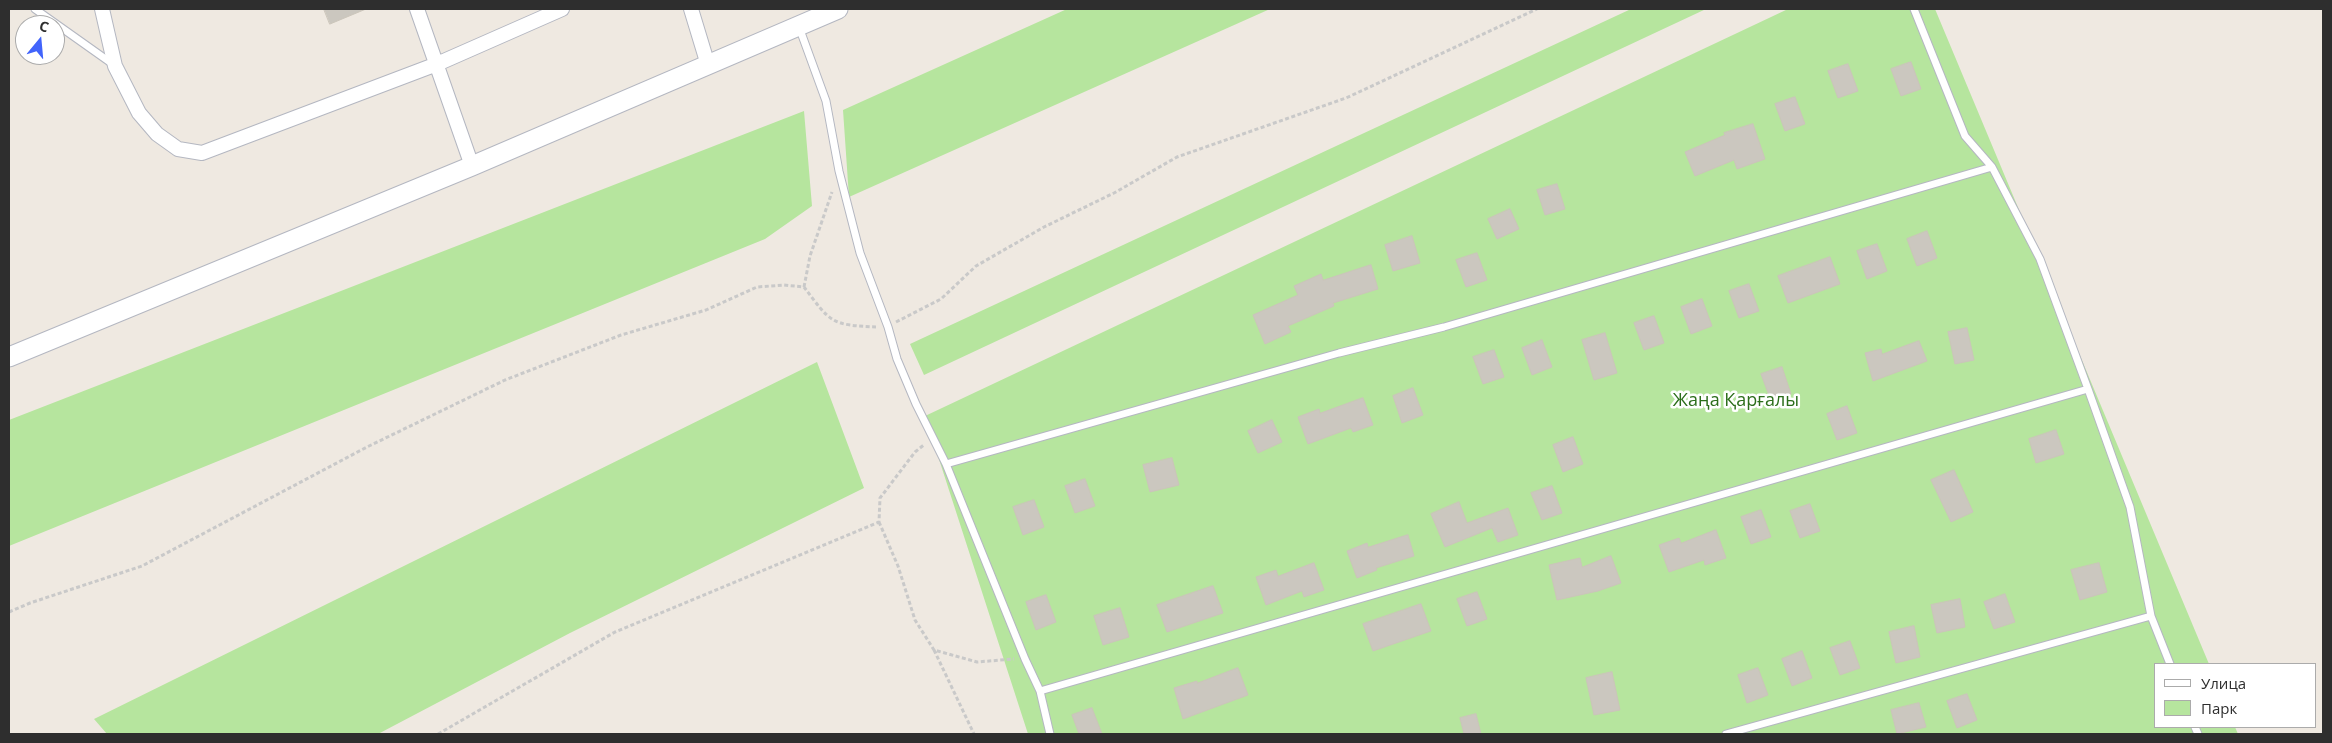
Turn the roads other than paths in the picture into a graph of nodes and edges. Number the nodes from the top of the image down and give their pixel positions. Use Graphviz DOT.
graph roads {
  1 [pos="35,9"];
  2 [pos="102,9"];
  3 [pos="417,9"];
  4 [pos="562,9"];
  5 [pos="691,9"];
  6 [pos="838,9"];
  7 [pos="1914,9"];
  8 [pos="798,27"];
  9 [pos="437,64"];
  10 [pos="708,65"];
  11 [pos="115,66"];
  12 [pos="472,166"];
  13 [pos="1992,167"];
  14 [pos="9,357"];
  15 [pos="2088,389"];
  16 [pos="946,464"];
  17 [pos="2151,616"];
  18 [pos="2170,663"];
  19 [pos="1040,690"];
  20 [pos="1050,734"];
  21 [pos="1726,734"];
  1 -- 11 [label="lane"];
  2 -- 11 [label="street"];
  3 -- 9 [label="street"];
  4 -- 9 [label="street"];
  5 -- 10 [label="street"];
  6 -- 8 [label="main road"];
  7 -- 13 [label="lane"];
  8 -- 10 [label="main road"];
  8 -- 16 [label="lane"];
  9 -- 11 [label="street"];
  9 -- 12 [label="street"];
  10 -- 12 [label="main road"];
  12 -- 14 [label="main road"];
  13 -- 15 [label="lane"];
  13 -- 16 [label="lane"];
  15 -- 17 [label="lane"];
  15 -- 19 [label="lane"];
  16 -- 19 [label="lane"];
  17 -- 18 [label="lane"];
  17 -- 21 [label="lane"];
  19 -- 20 [label="lane"];
}
